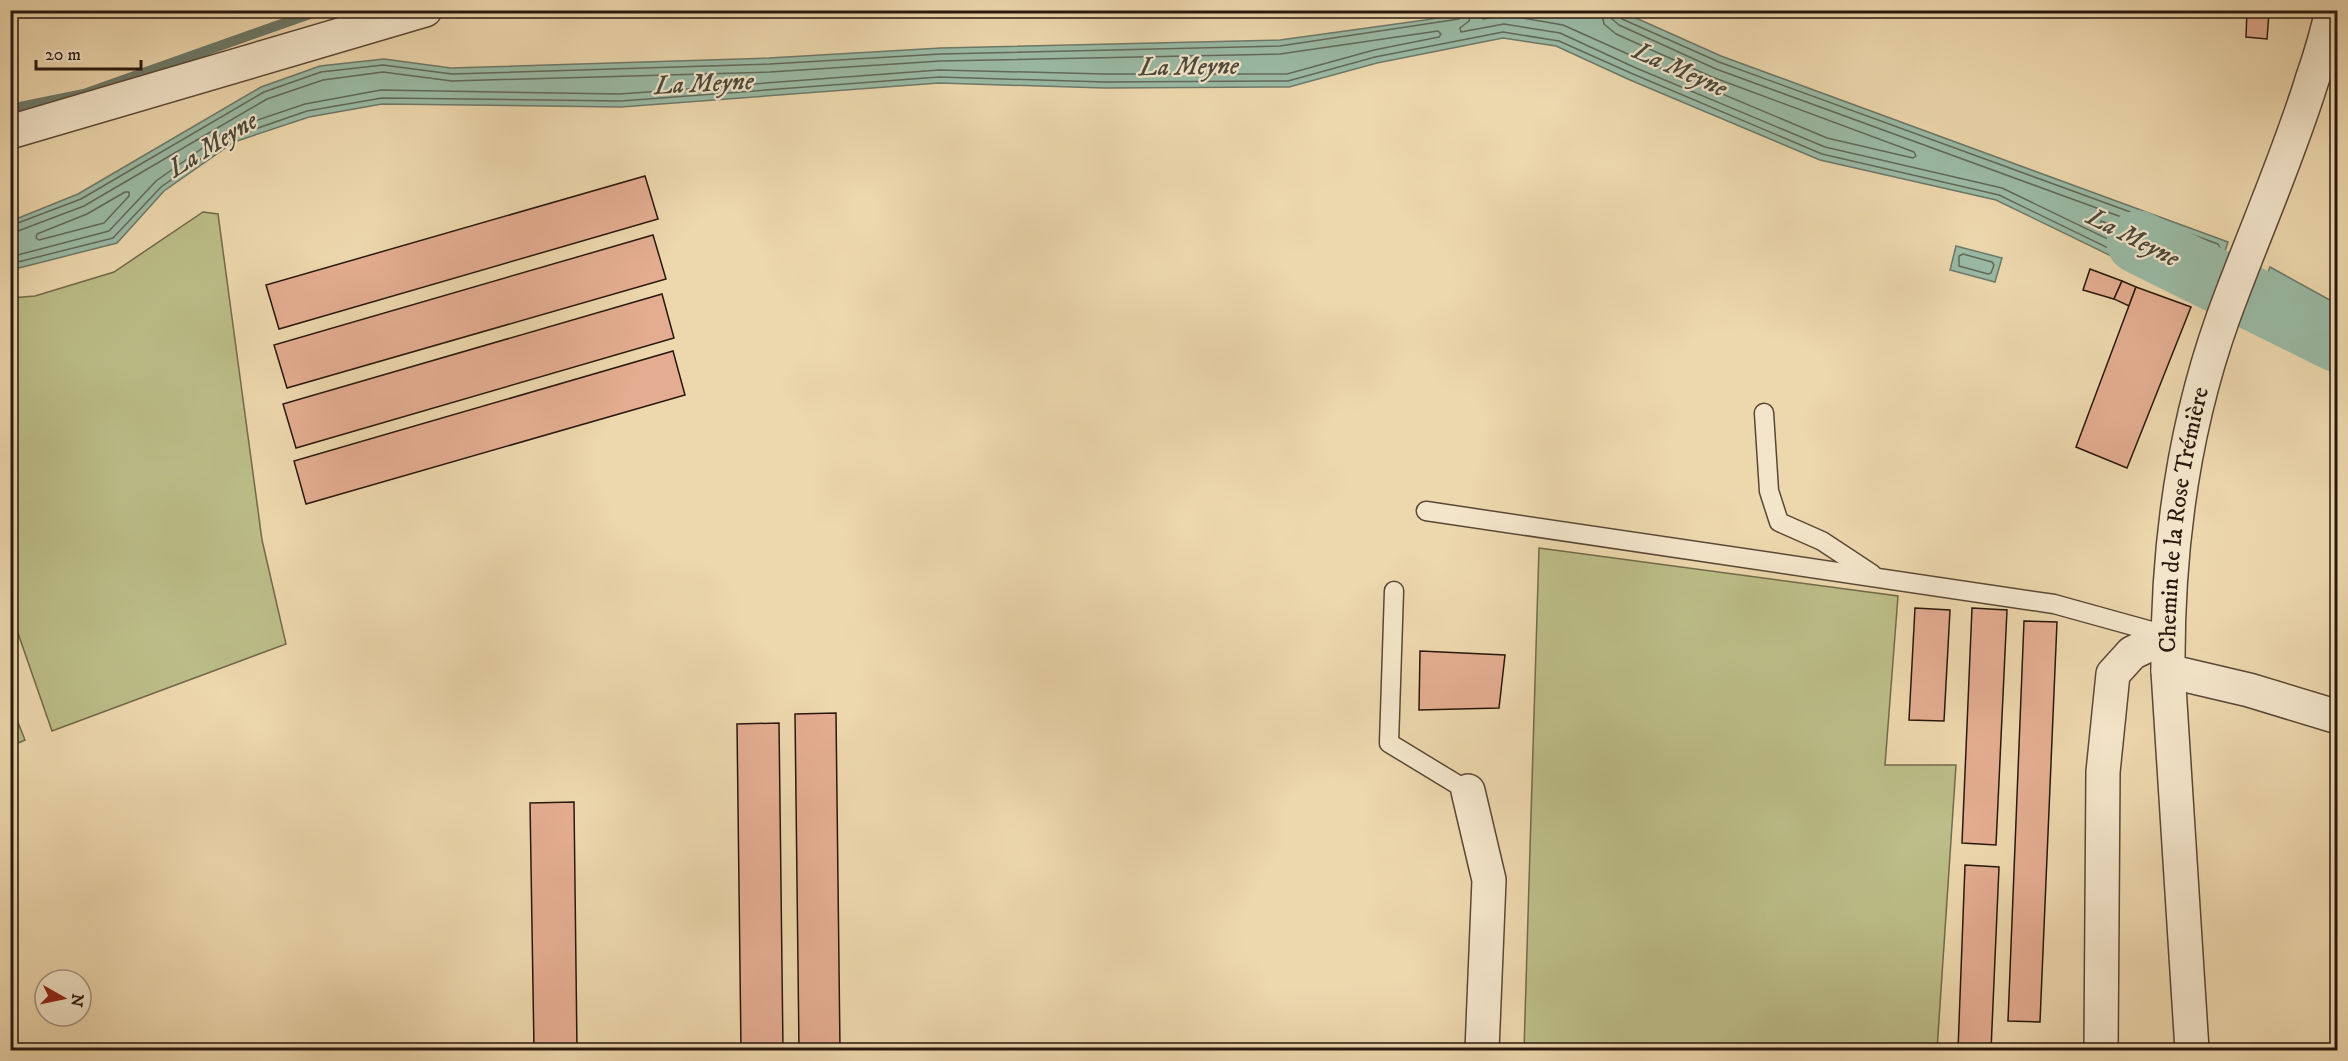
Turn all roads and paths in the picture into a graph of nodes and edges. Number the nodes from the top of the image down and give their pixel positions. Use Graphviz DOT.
graph roads {
  1 [pos="425,10"];
  2 [pos="2332,10"];
  3 [pos="10,132"];
  4 [pos="1764,413"];
  5 [pos="1426,511"];
  6 [pos="1878,578"];
  7 [pos="1394,591"];
  8 [pos="2168,636"];
  9 [pos="2168,671"];
  10 [pos="2337,717"];
  11 [pos="1468,791"];
  12 [pos="1482,1050"];
  13 [pos="2101,1050"];
  14 [pos="2192,1050"];
  1 -- 3 [label="street"];
  2 -- 8 [label="street, Chemin de la Rose Trémière"];
  4 -- 6 [label="lane"];
  5 -- 6 [label="lane"];
  6 -- 8 [label="lane"];
  7 -- 11 [label="lane"];
  8 -- 9 [label="street, Chemin de la Rose Trémière"];
  8 -- 13 [label="street"];
  9 -- 10 [label="street"];
  9 -- 14 [label="street, Chemin de la Rose Trémière"];
  11 -- 12 [label="street"];
}
